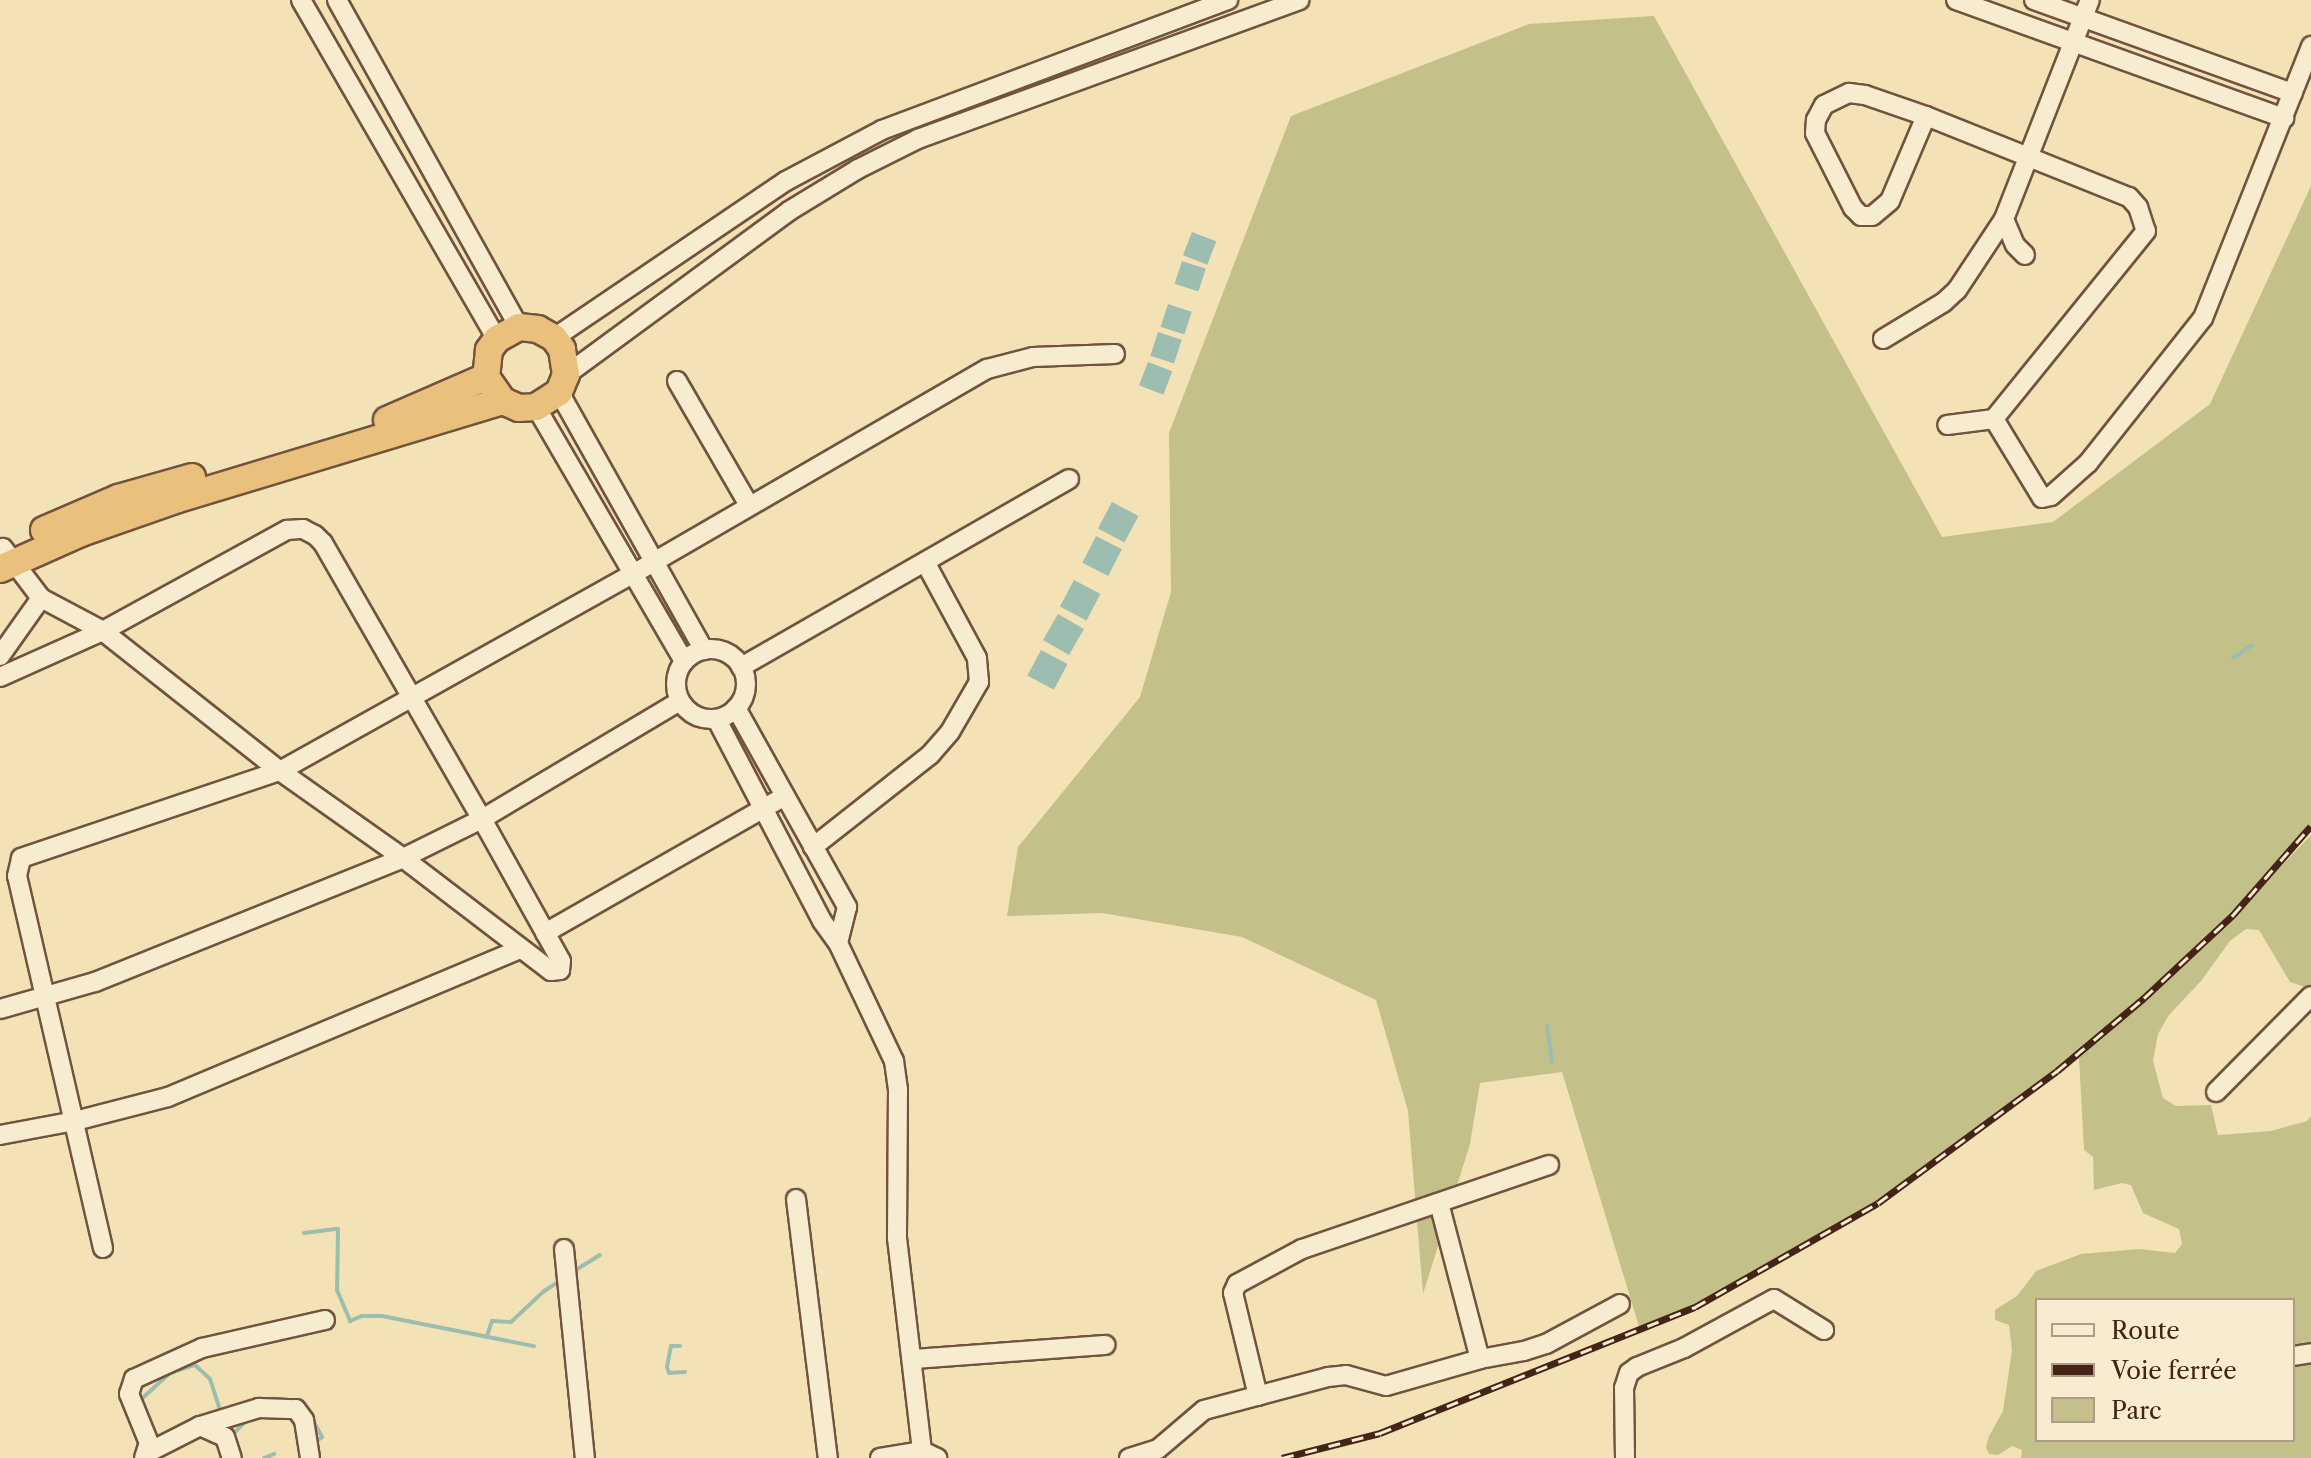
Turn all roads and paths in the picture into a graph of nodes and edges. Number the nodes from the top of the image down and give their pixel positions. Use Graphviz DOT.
graph roads {
  1 [pos="301,0"];
  2 [pos="337,0"];
  3 [pos="1228,0"];
  4 [pos="1299,0"];
  5 [pos="1956,0"];
  6 [pos="2034,0"];
  7 [pos="2090,0"];
  8 [pos="2083,18"];
  9 [pos="2074,45"];
  10 [pos="2311,46"];
  11 [pos="2293,93"];
  12 [pos="1926,116"];
  13 [pos="2284,118"];
  14 [pos="2029,155"];
  15 [pos="2004,219"];
  16 [pos="2025,255"];
  17 [pos="508,333"];
  18 [pos="554,338"];
  19 [pos="1883,339"];
  20 [pos="1115,354"];
  21 [pos="486,377"];
  22 [pos="677,381"];
  23 [pos="562,384"];
  24 [pos="503,401"];
  25 [pos="536,407"];
  26 [pos="1994,419"];
  27 [pos="1947,425"];
  28 [pos="1069,479"];
  29 [pos="749,505"];
  30 [pos="4,557"];
  31 [pos="654,561"];
  32 [pos="925,562"];
  33 [pos="633,574"];
  34 [pos="41,598"];
  35 [pos="103,631"];
  36 [pos="704,650"];
  37 [pos="0,656"];
  38 [pos="684,661"];
  39 [pos="741,667"];
  40 [pos="0,677"];
  41 [pos="410,697"];
  42 [pos="680,701"];
  43 [pos="736,708"];
  44 [pos="717,720"];
  45 [pos="280,771"];
  46 [pos="785,796"];
  47 [pos="766,808"];
  48 [pos="482,819"];
  49 [pos="813,847"];
  50 [pos="403,858"];
  51 [pos="545,933"];
  52 [pos="838,943"];
  53 [pos="520,949"];
  54 [pos="2311,996"];
  55 [pos="48,998"];
  56 [pos="0,1009"];
  57 [pos="2216,1092"];
  58 [pos="75,1121"];
  59 [pos="0,1135"];
  60 [pos="1549,1165"];
  61 [pos="796,1199"];
  62 [pos="1439,1203"];
  63 [pos="103,1248"];
  64 [pos="564,1249"];
  65 [pos="1620,1304"];
  66 [pos="325,1320"];
  67 [pos="1824,1330"];
  68 [pos="1105,1345"];
  69 [pos="913,1359"];
  70 [pos="1480,1359"];
  71 [pos="1258,1396"];
  72 [pos="200,1426"];
  73 [pos="930,1454"];
  74 [pos="145,1456"];
  75 [pos="232,1458"];
  76 [pos="310,1458"];
  77 [pos="585,1458"];
  78 [pos="828,1458"];
  79 [pos="880,1458"];
  80 [pos="1129,1458"];
  81 [pos="1625,1458"];
  1 -- 17 [label="street"];
  2 -- 17 [label="street"];
  3 -- 18 [label="street"];
  4 -- 23 [label="street"];
  5 -- 9 [label="street"];
  6 -- 8 [label="street"];
  7 -- 8 [label="street"];
  8 -- 9 [label="street"];
  8 -- 11 [label="street"];
  9 -- 13 [label="street"];
  9 -- 14 [label="street"];
  10 -- 11 [label="street"];
  11 -- 13 [label="street"];
  12 -- 12 [label="street"];
  12 -- 14 [label="street"];
  13 -- 26 [label="street"];
  14 -- 15 [label="street"];
  14 -- 26 [label="street"];
  15 -- 16 [label="street"];
  15 -- 19 [label="street"];
  17 -- 18 [label="highway"];
  17 -- 21 [label="highway"];
  18 -- 23 [label="highway"];
  20 -- 29 [label="street"];
  21 -- 24 [label="highway"];
  21 -- 30 [label="highway"];
  22 -- 29 [label="street"];
  23 -- 25 [label="highway"];
  23 -- 31 [label="street"];
  24 -- 25 [label="highway"];
  24 -- 30 [label="highway"];
  25 -- 33 [label="street"];
  26 -- 27 [label="street"];
  28 -- 32 [label="street"];
  29 -- 31 [label="street"];
  30 -- 34 [label="street"];
  31 -- 33 [label="street"];
  31 -- 36 [label="street"];
  32 -- 39 [label="street"];
  32 -- 49 [label="street"];
  33 -- 38 [label="street"];
  33 -- 41 [label="street"];
  34 -- 35 [label="street"];
  34 -- 37 [label="street"];
  35 -- 40 [label="street"];
  35 -- 41 [label="street"];
  35 -- 45 [label="street"];
  36 -- 38 [label="street"];
  36 -- 39 [label="street"];
  38 -- 42 [label="street"];
  39 -- 43 [label="street"];
  41 -- 45 [label="street"];
  41 -- 48 [label="street"];
  42 -- 44 [label="street"];
  42 -- 48 [label="street"];
  43 -- 44 [label="street"];
  43 -- 46 [label="street"];
  44 -- 47 [label="street"];
  45 -- 50 [label="street"];
  45 -- 55 [label="street"];
  46 -- 47 [label="street"];
  46 -- 49 [label="street"];
  47 -- 51 [label="street"];
  47 -- 52 [label="street"];
  48 -- 50 [label="street"];
  48 -- 51 [label="street"];
  49 -- 52 [label="street"];
  50 -- 53 [label="street"];
  50 -- 55 [label="street"];
  51 -- 53 [label="street"];
  52 -- 69 [label="street"];
  53 -- 58 [label="street"];
  54 -- 57 [label="street"];
  55 -- 56 [label="street"];
  55 -- 58 [label="street"];
  58 -- 59 [label="street"];
  58 -- 63 [label="street"];
  60 -- 62 [label="street"];
  61 -- 78 [label="street"];
  62 -- 70 [label="street"];
  62 -- 71 [label="street"];
  64 -- 77 [label="street"];
  65 -- 70 [label="street"];
  66 -- 74 [label="street"];
  67 -- 81 [label="street"];
  68 -- 69 [label="street"];
  69 -- 73 [label="street"];
  70 -- 71 [label="street"];
  71 -- 80 [label="street"];
  72 -- 74 [label="street"];
  72 -- 75 [label="street"];
  72 -- 76 [label="street"];
  73 -- 79 [label="street"];
}
